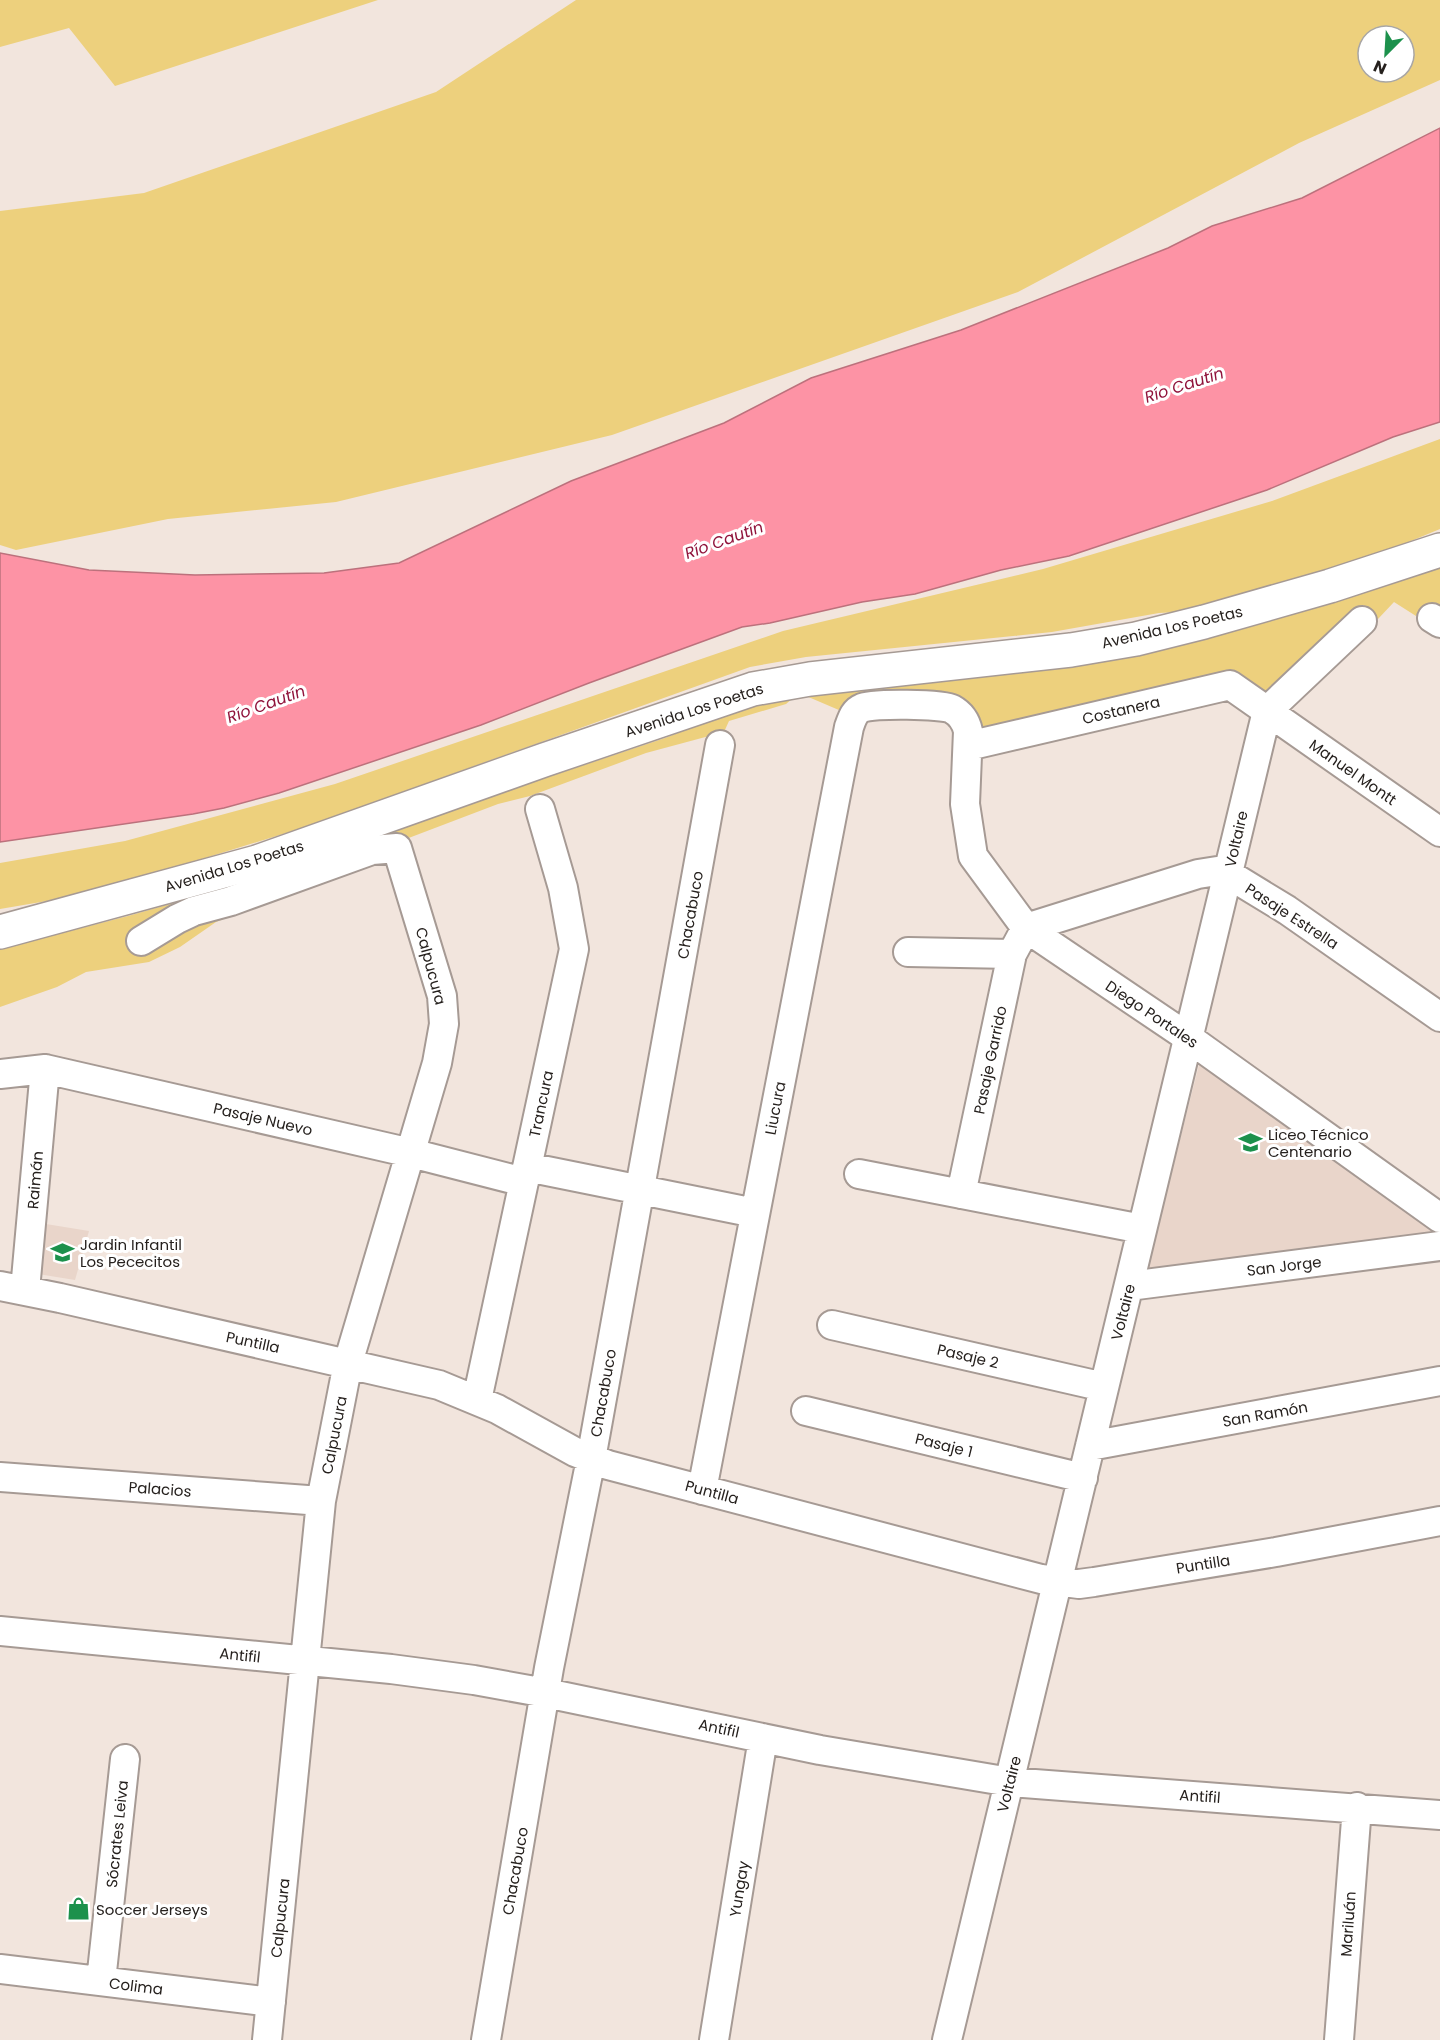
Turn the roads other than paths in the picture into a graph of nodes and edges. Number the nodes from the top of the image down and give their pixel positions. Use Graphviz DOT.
graph roads {
  1 [pos="1440,550"];
  2 [pos="1362,621"];
  3 [pos="1267,711"];
  4 [pos="849,727"];
  5 [pos="720,745"];
  6 [pos="968,746"];
  7 [pos="540,808"];
  8 [pos="1440,832"];
  9 [pos="1228,874"];
  10 [pos="1026,928"];
  11 [pos="0,932"];
  12 [pos="141,941"];
  13 [pos="908,952"];
  14 [pos="1012,954"];
  15 [pos="1440,1017"];
  16 [pos="1189,1038"];
  17 [pos="45,1070"];
  18 [pos="0,1074"];
  19 [pos="411,1152"];
  20 [pos="526,1174"];
  21 [pos="859,1174"];
  22 [pos="640,1189"];
  23 [pos="961,1194"];
  24 [pos="755,1213"];
  25 [pos="1440,1218"];
  26 [pos="1142,1229"];
  27 [pos="1440,1246"];
  28 [pos="1129,1287"];
  29 [pos="13,1288"];
  30 [pos="832,1325"];
  31 [pos="348,1362"];
  32 [pos="1440,1381"];
  33 [pos="1104,1388"];
  34 [pos="477,1400"];
  35 [pos="806,1411"];
  36 [pos="1090,1446"];
  37 [pos="591,1459"];
  38 [pos="0,1477"];
  39 [pos="1083,1478"];
  40 [pos="702,1490"];
  41 [pos="321,1501"];
  42 [pos="1440,1521"];
  43 [pos="1058,1581"];
  44 [pos="0,1631"];
  45 [pos="304,1661"];
  46 [pos="546,1693"];
  47 [pos="763,1738"];
  48 [pos="125,1759"];
  49 [pos="1010,1782"];
  50 [pos="1357,1807"];
  51 [pos="1440,1815"];
  52 [pos="0,1969"];
  53 [pos="101,1981"];
  54 [pos="271,2002"];
  55 [pos="267,2040"];
  56 [pos="486,2040"];
  57 [pos="714,2040"];
  58 [pos="947,2040"];
  59 [pos="1339,2040"];
  1 -- 11 [label="main road, Avenida Los Poetas"];
  2 -- 3 [label="street"];
  3 -- 6 [label="street, Costanera"];
  3 -- 8 [label="street, Manuel Montt"];
  3 -- 9 [label="street, Voltaire"];
  4 -- 6 [label="street, Diego Portales"];
  4 -- 24 [label="street, Liucura"];
  5 -- 22 [label="street, Chacabuco"];
  6 -- 10 [label="street, Diego Portales"];
  7 -- 20 [label="street, Trancura"];
  9 -- 10 [label="street"];
  9 -- 15 [label="street, Pasaje Estrella"];
  9 -- 16 [label="street, Voltaire"];
  10 -- 14 [label="street, Pasaje Garrido"];
  10 -- 16 [label="street, Diego Portales"];
  12 -- 19 [label="street, Calpucura"];
  13 -- 14 [label="street"];
  14 -- 23 [label="street, Pasaje Garrido"];
  16 -- 25 [label="street, Diego Portales"];
  16 -- 26 [label="street, Voltaire"];
  17 -- 18 [label="street, Pasaje Nuevo"];
  17 -- 19 [label="street, Pasaje Nuevo"];
  17 -- 29 [label="street, Raimán"];
  19 -- 20 [label="street, Pasaje Nuevo"];
  19 -- 31 [label="street, Calpucura"];
  20 -- 22 [label="street, Pasaje Nuevo"];
  20 -- 34 [label="street, Trancura"];
  21 -- 23 [label="street"];
  22 -- 24 [label="street, Pasaje Nuevo"];
  22 -- 37 [label="street, Chacabuco"];
  23 -- 26 [label="street"];
  24 -- 40 [label="street, Liucura"];
  26 -- 28 [label="street, Voltaire"];
  27 -- 28 [label="street, San Jorge"];
  28 -- 33 [label="street, Voltaire"];
  29 -- 31 [label="street, Puntilla"];
  30 -- 33 [label="street, Pasaje 2"];
  31 -- 34 [label="street, Puntilla"];
  31 -- 41 [label="street, Calpucura"];
  32 -- 36 [label="street, San Ramón"];
  33 -- 36 [label="street, Voltaire"];
  34 -- 37 [label="street, Puntilla"];
  35 -- 39 [label="street, Pasaje 1"];
  36 -- 39 [label="street, Voltaire"];
  37 -- 40 [label="street, Puntilla"];
  37 -- 46 [label="street, Chacabuco"];
  38 -- 41 [label="street, Palacios"];
  39 -- 43 [label="street, Voltaire"];
  40 -- 43 [label="street, Puntilla"];
  41 -- 45 [label="street, Calpucura"];
  42 -- 43 [label="street, Puntilla"];
  43 -- 49 [label="street, Voltaire"];
  44 -- 45 [label="street, Antifil"];
  45 -- 46 [label="street, Antifil"];
  45 -- 54 [label="street, Calpucura"];
  46 -- 47 [label="street, Antifil"];
  46 -- 56 [label="street, Chacabuco"];
  47 -- 49 [label="street, Antifil"];
  47 -- 57 [label="street, Yungay"];
  48 -- 53 [label="street, Sócrates Leiva"];
  49 -- 50 [label="street, Antifil"];
  49 -- 58 [label="street, Voltaire"];
  50 -- 51 [label="street, Antifil"];
  50 -- 59 [label="street, Mariluán"];
  52 -- 53 [label="street, Colima"];
  53 -- 54 [label="street, Colima"];
  54 -- 55 [label="street, Calpucura"];
}
